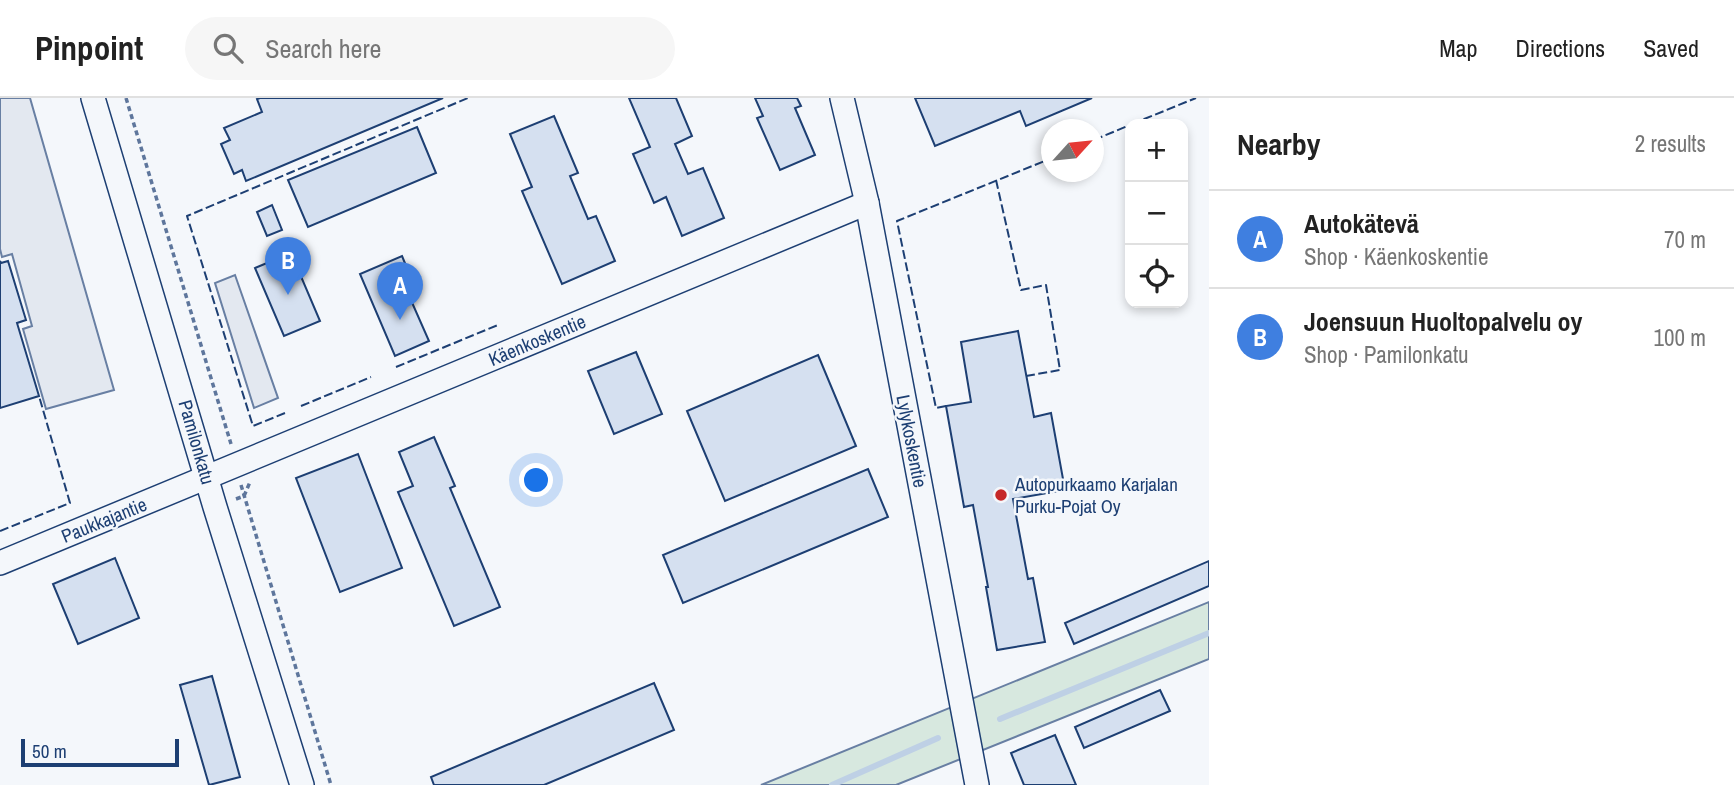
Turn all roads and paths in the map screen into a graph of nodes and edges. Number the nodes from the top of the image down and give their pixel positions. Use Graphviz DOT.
graph roads {
  1 [pos="93,98"];
  2 [pos="126,98"];
  3 [pos="842,98"];
  4 [pos="867,204"];
  5 [pos="237,465"];
  6 [pos="208,477"];
  7 [pos="0,563"];
  8 [pos="302,785"];
  9 [pos="331,785"];
  10 [pos="977,785"];
  1 -- 6 [label="street, Pamilonkatu"];
  2 -- 5 [label="path"];
  3 -- 4 [label="street, Lylykoskentie"];
  4 -- 5 [label="street, Käenkoskentie"];
  4 -- 10 [label="street, Lylykoskentie"];
  5 -- 6 [label="street, Käenkoskentie"];
  5 -- 9 [label="path"];
  6 -- 7 [label="street, Paukkajantie"];
  6 -- 8 [label="street, Pamilonkatu"];
}
